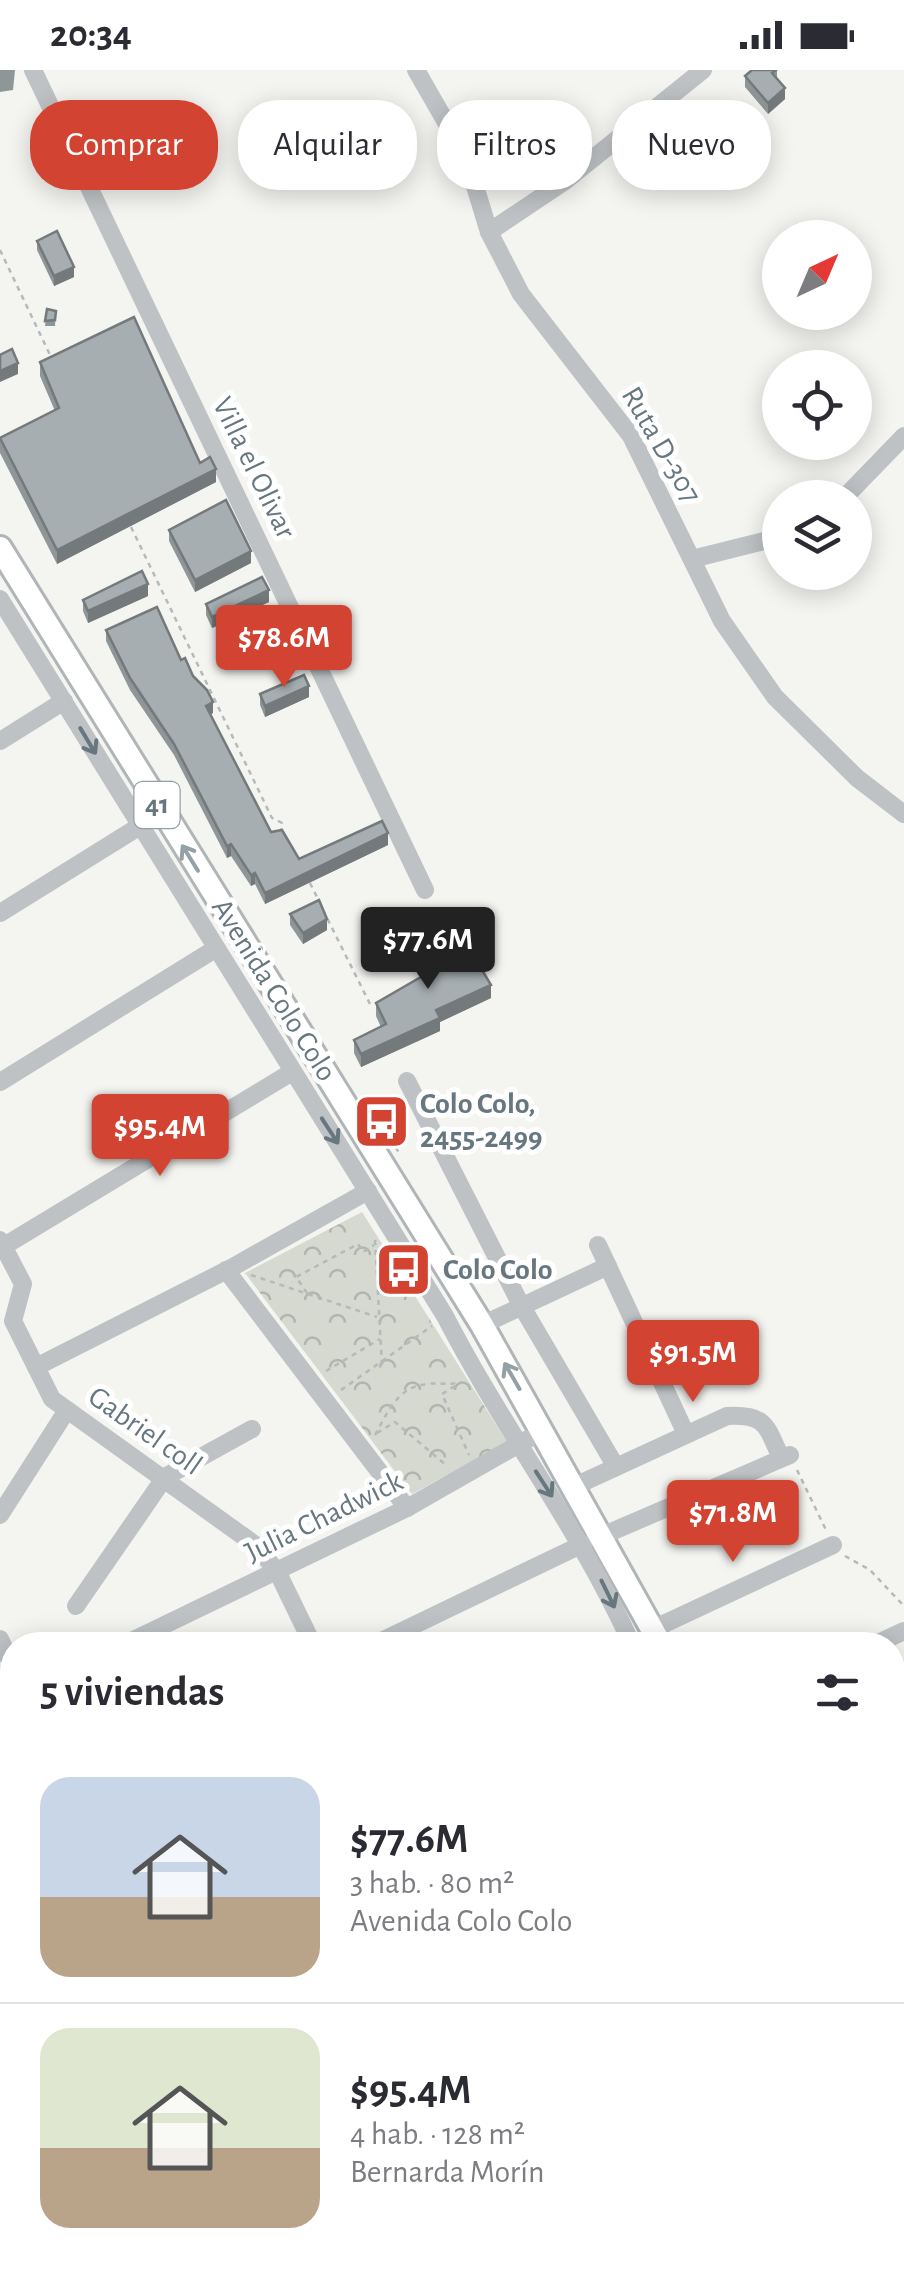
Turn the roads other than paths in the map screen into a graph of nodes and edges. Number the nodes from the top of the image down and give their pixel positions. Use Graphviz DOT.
graph roads {
  1 [pos="33,70"];
  2 [pos="416,70"];
  3 [pos="703,70"];
  4 [pos="489,232"];
  5 [pos="904,436"];
  6 [pos="861,480"];
  7 [pos="762,542"];
  8 [pos="0,548"];
  9 [pos="692,559"];
  10 [pos="0,599"];
  11 [pos="64,701"];
  12 [pos="0,741"];
  13 [pos="904,814"];
  14 [pos="140,826"];
  15 [pos="424,890"];
  16 [pos="0,913"];
  17 [pos="216,948"];
  18 [pos="292,1072"];
  19 [pos="0,1082"];
  20 [pos="407,1082"];
  21 [pos="382,1164"];
  22 [pos="372,1198"];
  23 [pos="2,1243"];
  24 [pos="598,1245"];
  25 [pos="608,1266"];
  26 [pos="229,1269"];
  27 [pos="522,1304"];
  28 [pos="6,1315"];
  29 [pos="482,1324"];
  30 [pos="36,1367"];
  31 [pos="67,1410"];
  32 [pos="542,1428"];
  33 [pos="252,1429"];
  34 [pos="686,1434"];
  35 [pos="519,1446"];
  36 [pos="616,1467"];
  37 [pos="165,1477"];
  38 [pos="576,1486"];
  39 [pos="407,1508"];
  40 [pos="0,1515"];
  41 [pos="593,1540"];
  42 [pos="833,1545"];
  43 [pos="278,1571"];
  44 [pos="76,1606"];
  45 [pos="150,1632"];
  46 [pos="307,1632"];
  47 [pos="400,1632"];
  48 [pos="622,1632"];
  49 [pos="654,1632"];
  50 [pos="667,1632"];
  1 -- 15 [label="street, Villa el Olivar"];
  2 -- 4 [label="street, Ruta D-307"];
  3 -- 4 [label="street"];
  4 -- 9 [label="street, Ruta D-307"];
  5 -- 6 [label="street"];
  7 -- 9 [label="street"];
  21 -- 8 [label="main road, Avenida Colo Colo / 41, one-way"];
  9 -- 13 [label="street, Ruta D-307"];
  10 -- 11 [label="street, Avenida Colo Colo"];
  11 -- 12 [label="street"];
  11 -- 14 [label="street, Avenida Colo Colo, one-way"];
  14 -- 16 [label="street"];
  14 -- 17 [label="street, Avenida Colo Colo"];
  17 -- 18 [label="street, Avenida Colo Colo"];
  17 -- 19 [label="street"];
  18 -- 22 [label="street, Avenida Colo Colo, one-way"];
  18 -- 23 [label="street"];
  20 -- 27 [label="street"];
  21 -- 22 [label="street"];
  21 -- 29 [label="main road, Avenida Colo Colo / 41"];
  22 -- 26 [label="street"];
  22 -- 35 [label="street, Avenida Colo Colo"];
  23 -- 28 [label="street, Gabriel coll"];
  24 -- 25 [label="street"];
  25 -- 27 [label="street"];
  25 -- 34 [label="street"];
  26 -- 30 [label="street"];
  26 -- 39 [label="street"];
  27 -- 29 [label="street"];
  27 -- 36 [label="street"];
  28 -- 30 [label="street, Gabriel coll"];
  32 -- 29 [label="main road, Avenida Colo Colo / 41, one-way"];
  30 -- 31 [label="street, Gabriel coll"];
  31 -- 37 [label="street, Gabriel coll"];
  31 -- 40 [label="street"];
  32 -- 35 [label="street, Julia Chadwick"];
  32 -- 38 [label="main road, Avenida Colo Colo / 41"];
  33 -- 37 [label="street"];
  34 -- 36 [label="street"];
  34 -- 41 [label="street"];
  35 -- 39 [label="street, Julia Chadwick"];
  35 -- 41 [label="street, Avenida Colo Colo, one-way"];
  36 -- 38 [label="street"];
  37 -- 43 [label="street, Gabriel coll"];
  37 -- 44 [label="street"];
  38 -- 41 [label="main road, Avenida Colo Colo / 41"];
  39 -- 43 [label="street, Julia Chadwick"];
  41 -- 47 [label="street"];
  41 -- 48 [label="street, Avenida Colo Colo, one-way"];
  41 -- 49 [label="main road, Avenida Colo Colo / 41"];
  42 -- 50 [label="street"];
  43 -- 45 [label="street, Julia Chadwick"];
  43 -- 46 [label="street, Gabriel coll"];
}
